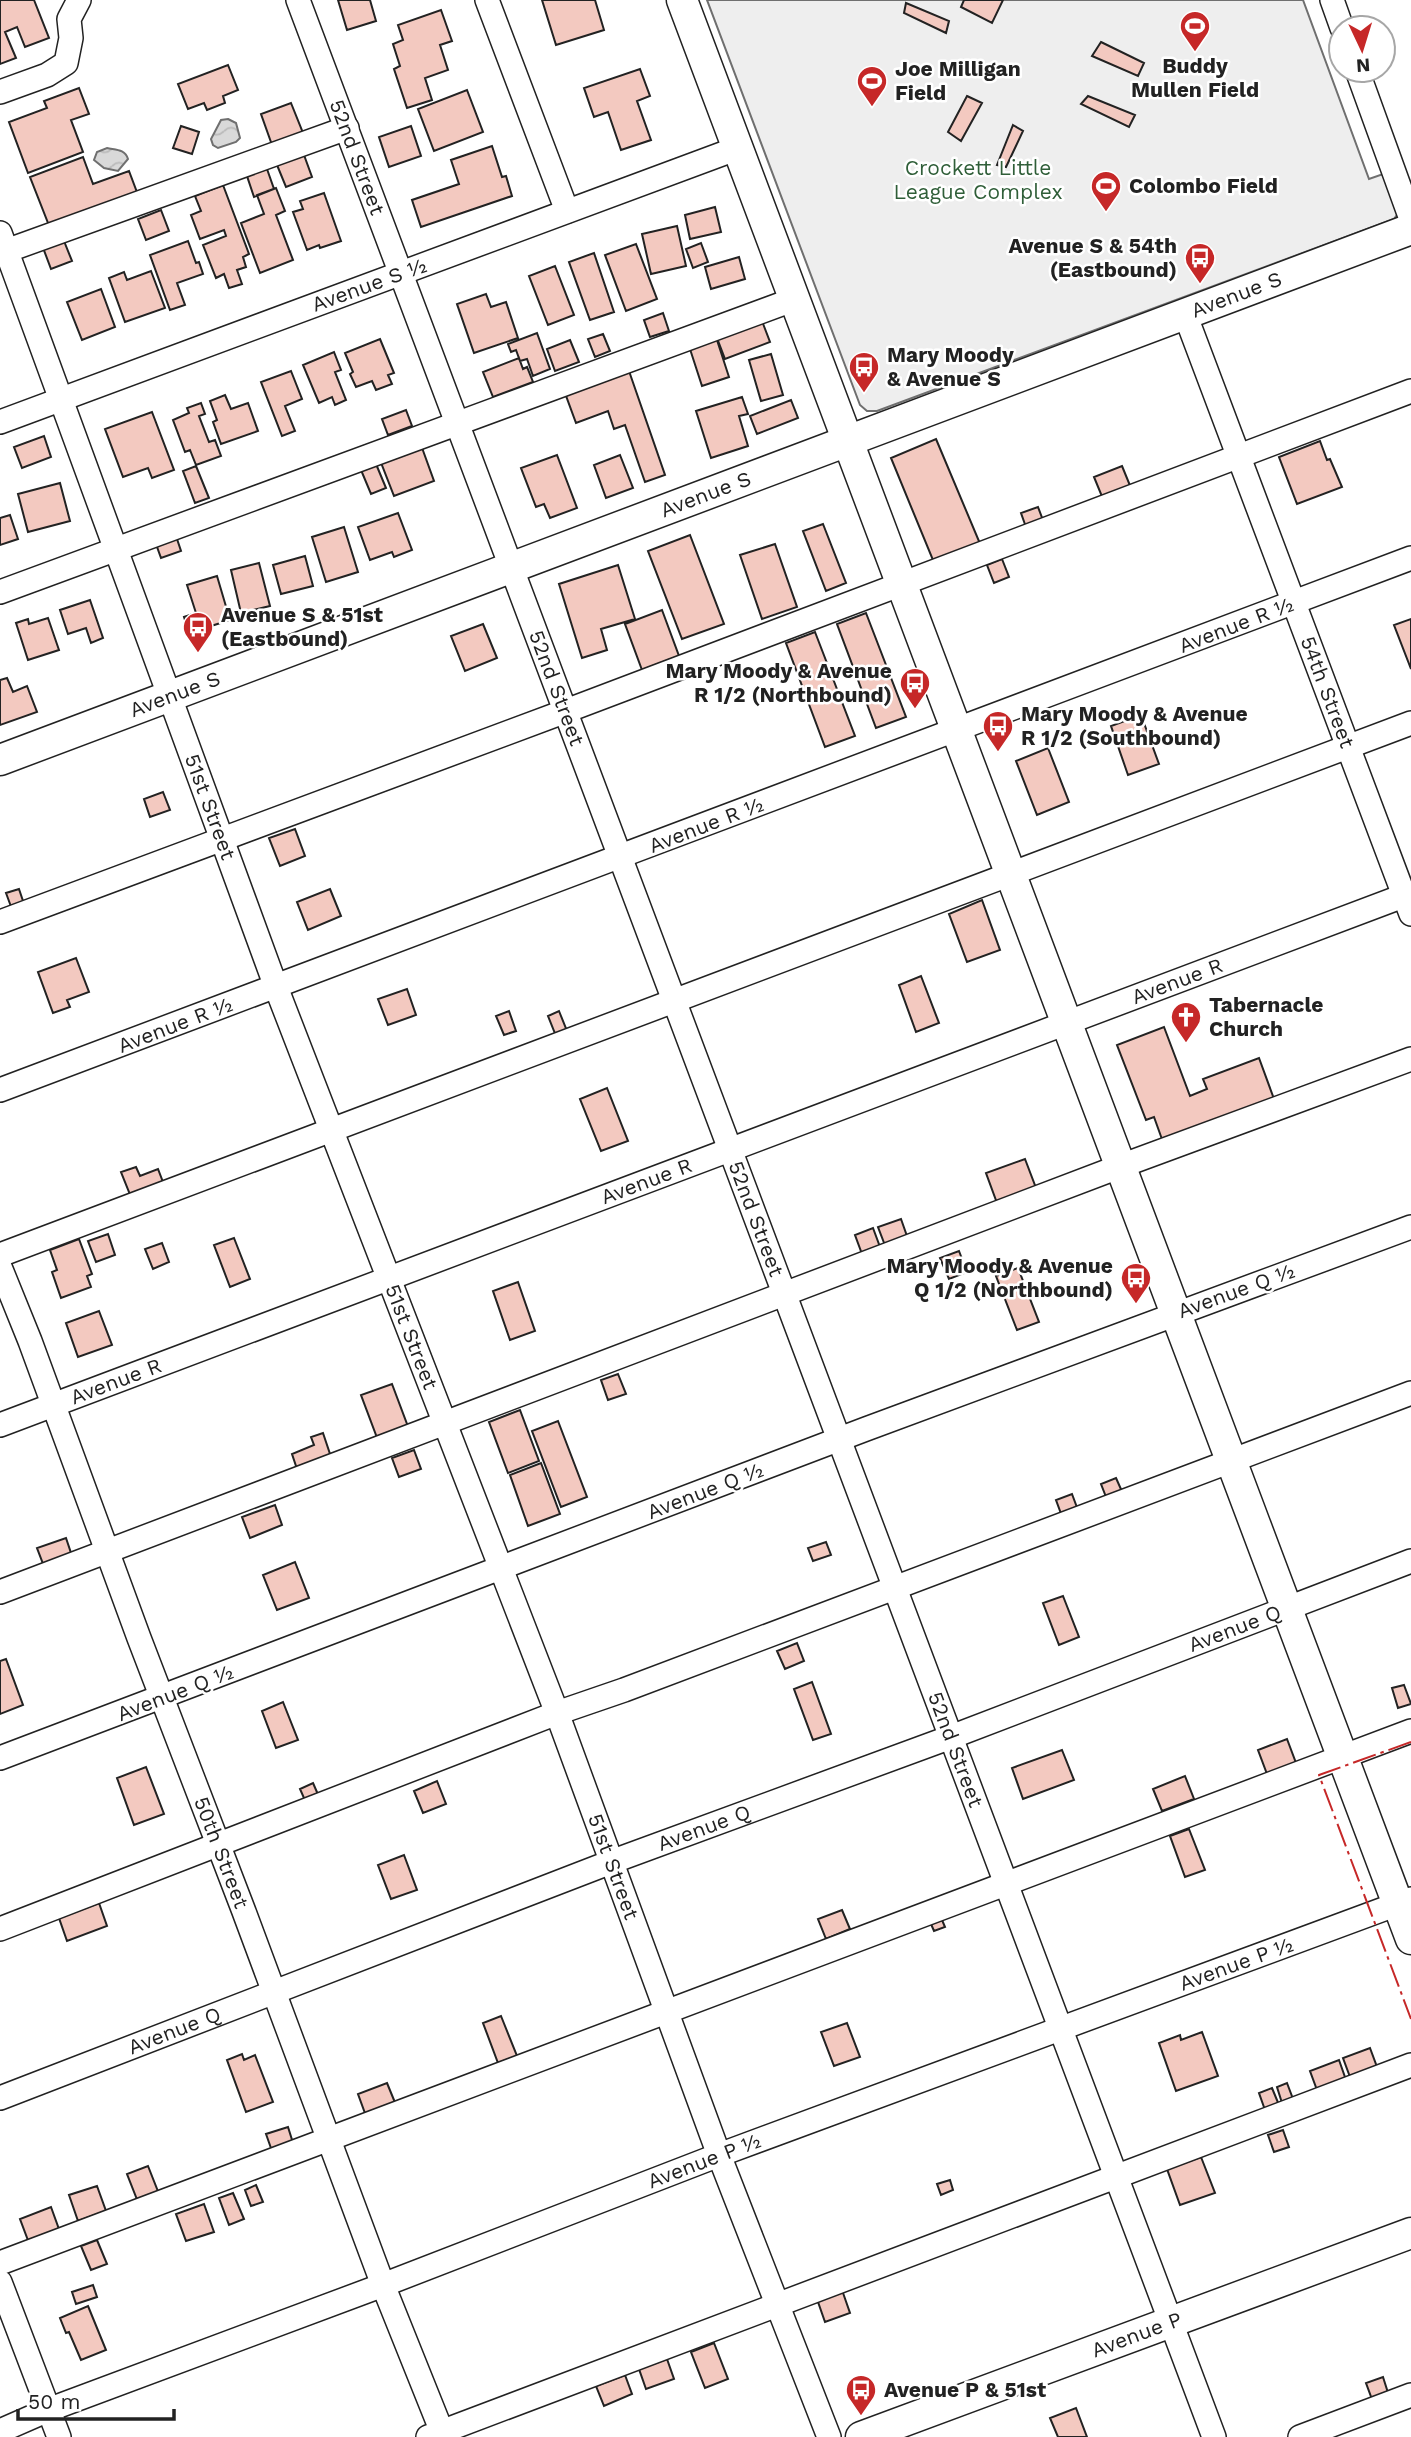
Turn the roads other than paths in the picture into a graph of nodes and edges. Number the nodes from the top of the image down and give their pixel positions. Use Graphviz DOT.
graph roads {
  1 [pos="79,0"];
  2 [pos="298,0"];
  3 [pos="487,0"];
  4 [pos="682,0"];
  5 [pos="1362,84"];
  6 [pos="0,92"];
  7 [pos="347,128"];
  8 [pos="738,148"];
  9 [pos="566,211"];
  10 [pos="1411,219"];
  11 [pos="1411,229"];
  12 [pos="3,242"];
  13 [pos="401,273"];
  14 [pos="795,299"];
  15 [pos="1185,314"];
  16 [pos="1411,391"];
  17 [pos="61,400"];
  18 [pos="0,422"];
  19 [pos="457,423"];
  20 [pos="848,440"];
  21 [pos="1238,456"];
  22 [pos="115,549"];
  23 [pos="1411,558"];
  24 [pos="511,567"];
  25 [pos="902,584"];
  26 [pos="0,592"];
  27 [pos="1294,603"];
  28 [pos="169,696"];
  29 [pos="566,711"];
  30 [pos="1411,723"];
  31 [pos="957,730"];
  32 [pos="1348,747"];
  33 [pos="0,760"];
  34 [pos="222,839"];
  35 [pos="620,857"];
  36 [pos="1011,874"];
  37 [pos="1409,901"];
  38 [pos="0,922"];
  39 [pos="276,987"];
  40 [pos="674,1001"];
  41 [pos="1067,1023"];
  42 [pos="1411,1059"];
  43 [pos="0,1090"];
  44 [pos="330,1131"];
  45 [pos="731,1150"];
  46 [pos="1121,1166"];
  47 [pos="1411,1227"];
  48 [pos="0,1255"];
  49 [pos="0,1267"];
  50 [pos="387,1278"];
  51 [pos="785,1294"];
  52 [pos="1176,1313"];
  53 [pos="1411,1393"];
  54 [pos="54,1405"];
  55 [pos="444,1424"];
  56 [pos="0,1425"];
  57 [pos="839,1439"];
  58 [pos="1232,1462"];
  59 [pos="107,1551"];
  60 [pos="1411,1561"];
  61 [pos="502,1569"];
  62 [pos="895,1587"];
  63 [pos="0,1592"];
  64 [pos="1287,1608"];
  65 [pos="162,1698"];
  66 [pos="557,1713"];
  67 [pos="1411,1731"];
  68 [pos="951,1737"];
  69 [pos="1342,1756"];
  70 [pos="0,1758"];
  71 [pos="218,1844"];
  72 [pos="611,1861"];
  73 [pos="1006,1883"];
  74 [pos="1404,1901"];
  75 [pos="0,1929"];
  76 [pos="1411,1939"];
  77 [pos="274,1992"];
  78 [pos="666,2011"];
  79 [pos="1060,2028"];
  80 [pos="1411,2065"];
  81 [pos="0,2098"];
  82 [pos="329,2138"];
  83 [pos="719,2155"];
  84 [pos="1116,2176"];
  85 [pos="1411,2233"];
  86 [pos="0,2263"];
  87 [pos="0,2282"];
  88 [pos="383,2285"];
  89 [pos="779,2304"];
  90 [pos="1171,2322"];
  91 [pos="1411,2395"];
  92 [pos="48,2410"];
  93 [pos="0,2431"];
  94 [pos="438,2435"];
  95 [pos="59,2437"];
  96 [pos="829,2437"];
  97 [pos="861,2437"];
  98 [pos="1214,2437"];
  99 [pos="1300,2437"];
  1 -- 6 [label="street"];
  2 -- 7 [label="street, 52nd Street"];
  3 -- 9 [label="street"];
  4 -- 8 [label="main road"];
  5 -- 10 [label="street"];
  7 -- 12 [label="street"];
  7 -- 13 [label="street, 52nd Street"];
  8 -- 9 [label="street, Avenue S ½"];
  8 -- 14 [label="main road"];
  9 -- 13 [label="street, Avenue S ½"];
  11 -- 15 [label="main road, Avenue S"];
  12 -- 17 [label="street, 51st Street"];
  13 -- 17 [label="street, Avenue S ½"];
  13 -- 19 [label="street, 52nd Street"];
  14 -- 19 [label="street"];
  14 -- 20 [label="main road"];
  15 -- 20 [label="main road, Avenue S"];
  15 -- 21 [label="street, 54th Street"];
  16 -- 21 [label="street"];
  17 -- 18 [label="street, Avenue S ½"];
  17 -- 22 [label="street, 51st Street"];
  19 -- 22 [label="street"];
  19 -- 24 [label="street, 52nd Street"];
  20 -- 24 [label="main road, Avenue S"];
  20 -- 25 [label="main road"];
  21 -- 25 [label="street"];
  21 -- 27 [label="street, 54th Street"];
  22 -- 26 [label="street"];
  22 -- 28 [label="street, 51st Street"];
  23 -- 27 [label="street, Avenue R ½"];
  24 -- 28 [label="main road, Avenue S"];
  24 -- 29 [label="street, 52nd Street"];
  25 -- 29 [label="street"];
  25 -- 31 [label="main road"];
  27 -- 31 [label="street, Avenue R ½"];
  27 -- 32 [label="street, 54th Street"];
  28 -- 33 [label="main road, Avenue S"];
  28 -- 34 [label="street, 51st Street"];
  29 -- 34 [label="street"];
  29 -- 35 [label="street, 52nd Street"];
  30 -- 32 [label="street"];
  31 -- 35 [label="street, Avenue R ½"];
  31 -- 36 [label="main road"];
  32 -- 36 [label="street"];
  32 -- 37 [label="street, 54th Street"];
  34 -- 38 [label="street"];
  34 -- 39 [label="street, 51st Street"];
  35 -- 39 [label="street, Avenue R ½"];
  35 -- 40 [label="street, 52nd Street"];
  36 -- 40 [label="street"];
  36 -- 41 [label="main road"];
  37 -- 41 [label="street, Avenue R"];
  39 -- 43 [label="street, Avenue R ½"];
  39 -- 44 [label="street, 51st Street"];
  40 -- 44 [label="street"];
  40 -- 45 [label="street, 52nd Street"];
  41 -- 45 [label="street, Avenue R"];
  41 -- 46 [label="main road"];
  42 -- 46 [label="street"];
  44 -- 48 [label="street"];
  44 -- 50 [label="street, 51st Street"];
  45 -- 50 [label="street, Avenue R"];
  45 -- 51 [label="street, 52nd Street"];
  46 -- 51 [label="street"];
  46 -- 52 [label="main road"];
  47 -- 52 [label="street, Avenue Q ½"];
  49 -- 54 [label="street, 50th Street"];
  50 -- 54 [label="street, Avenue R"];
  50 -- 55 [label="street, 51st Street"];
  51 -- 55 [label="street"];
  51 -- 57 [label="street, 52nd Street"];
  52 -- 57 [label="street, Avenue Q ½"];
  52 -- 58 [label="main road"];
  53 -- 58 [label="street"];
  54 -- 56 [label="street, Avenue R"];
  54 -- 59 [label="street, 50th Street"];
  55 -- 59 [label="street"];
  55 -- 61 [label="street, 51st Street"];
  57 -- 61 [label="street, Avenue Q ½"];
  57 -- 62 [label="street, 52nd Street"];
  58 -- 62 [label="street"];
  58 -- 64 [label="main road"];
  59 -- 63 [label="street"];
  59 -- 65 [label="street, 50th Street"];
  60 -- 64 [label="street, Avenue Q"];
  61 -- 65 [label="street, Avenue Q ½"];
  61 -- 66 [label="street, 51st Street"];
  62 -- 66 [label="street"];
  62 -- 68 [label="street, 52nd Street"];
  64 -- 68 [label="street, Avenue Q"];
  64 -- 69 [label="main road"];
  65 -- 70 [label="street, Avenue Q ½"];
  65 -- 71 [label="street, 50th Street"];
  66 -- 71 [label="street"];
  66 -- 72 [label="street, 51st Street"];
  67 -- 69 [label="street"];
  68 -- 72 [label="street, Avenue Q"];
  68 -- 73 [label="street, 52nd Street"];
  69 -- 73 [label="street"];
  69 -- 74 [label="main road"];
  71 -- 75 [label="street"];
  71 -- 77 [label="street, 50th Street"];
  72 -- 77 [label="street, Avenue Q"];
  72 -- 78 [label="street, 51st Street"];
  73 -- 78 [label="street"];
  73 -- 79 [label="street, 52nd Street"];
  74 -- 76 [label="main road"];
  74 -- 79 [label="street, Avenue P ½"];
  77 -- 81 [label="street, Avenue Q"];
  77 -- 82 [label="street, 50th Street"];
  78 -- 82 [label="street"];
  78 -- 83 [label="street, 51st Street"];
  79 -- 83 [label="street, Avenue P ½"];
  79 -- 84 [label="street, 52nd Street"];
  80 -- 84 [label="street"];
  82 -- 86 [label="street"];
  82 -- 88 [label="street, 50th Street"];
  83 -- 88 [label="street, Avenue P ½"];
  83 -- 89 [label="street, 51st Street"];
  84 -- 89 [label="street"];
  84 -- 90 [label="street, 52nd Street"];
  85 -- 90 [label="main road, Avenue P"];
  87 -- 92 [label="street"];
  88 -- 92 [label="street, Avenue P ½"];
  88 -- 94 [label="street, 50th Street"];
  89 -- 94 [label="street"];
  89 -- 96 [label="street, 51st Street"];
  90 -- 97 [label="main road, Avenue P"];
  90 -- 98 [label="street, 52nd Street"];
  91 -- 99 [label="street"];
  92 -- 93 [label="street, Avenue P ½"];
  92 -- 95 [label="street"];
}
